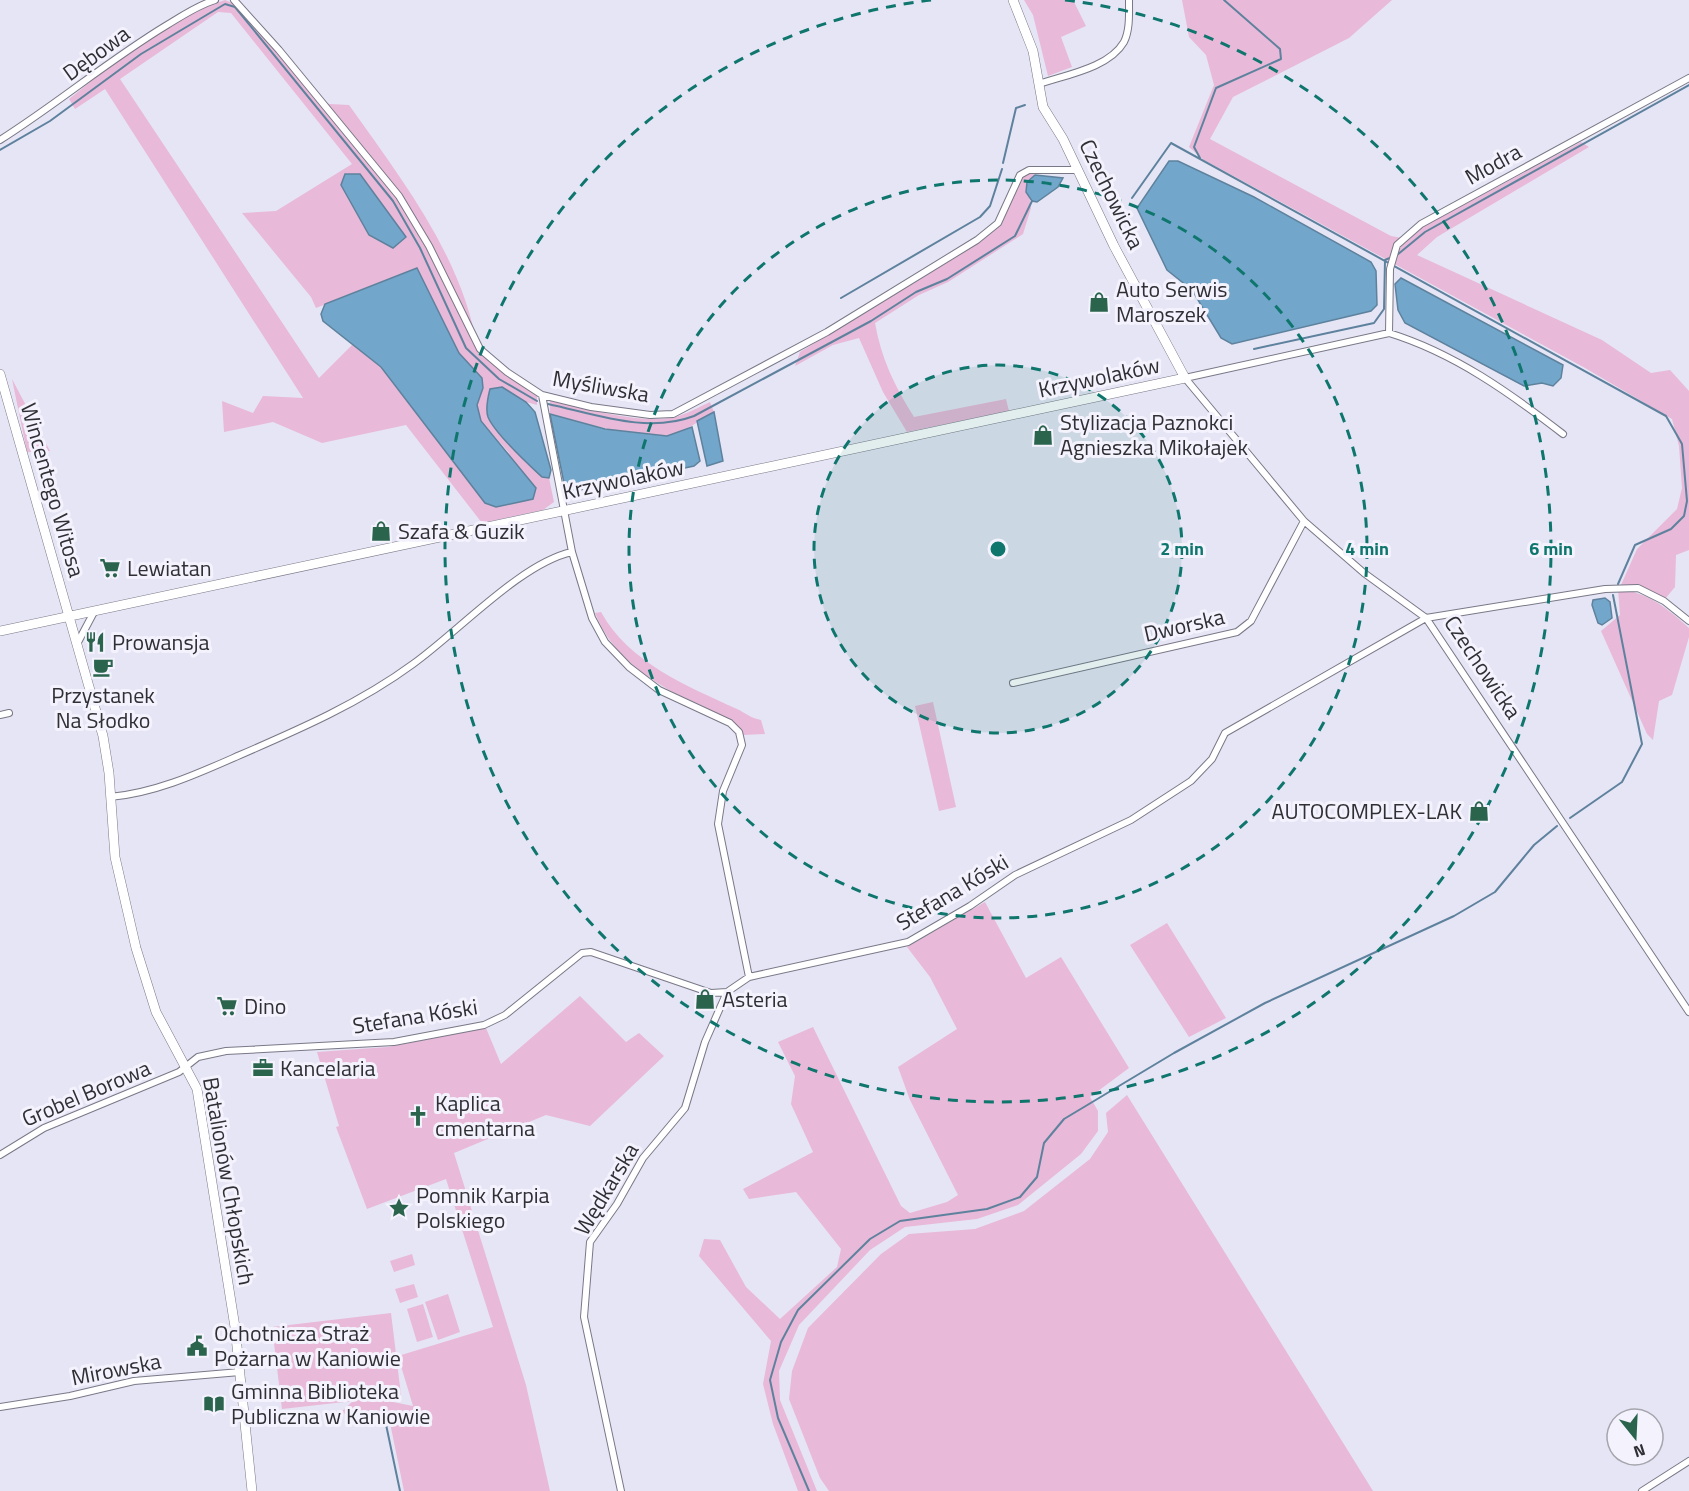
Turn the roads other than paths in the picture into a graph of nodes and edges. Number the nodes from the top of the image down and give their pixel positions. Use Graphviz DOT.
graph roads {
  1 [pos="215,0"];
  2 [pos="234,0"];
  3 [pos="1013,0"];
  4 [pos="1129,0"];
  5 [pos="1689,78"];
  6 [pos="1039,84"];
  7 [pos="0,140"];
  8 [pos="1076,170"];
  9 [pos="1389,333"];
  10 [pos="0,374"];
  11 [pos="1185,378"];
  12 [pos="542,395"];
  13 [pos="1563,434"];
  14 [pos="563,512"];
  15 [pos="1304,521"];
  16 [pos="572,552"];
  17 [pos="94,612"];
  18 [pos="69,617"];
  19 [pos="1426,618"];
  20 [pos="1689,621"];
  21 [pos="0,631"];
  22 [pos="77,644"];
  23 [pos="1013,683"];
  24 [pos="9,713"];
  25 [pos="0,715"];
  26 [pos="111,797"];
  27 [pos="749,977"];
  28 [pos="727,992"];
  29 [pos="1689,1012"];
  30 [pos="187,1066"];
  31 [pos="0,1155"];
  32 [pos="240,1372"];
  33 [pos="0,1407"];
  34 [pos="1689,1461"];
  35 [pos="252,1491"];
  36 [pos="621,1491"];
  37 [pos="1642,1491"];
  1 -- 7 [label="street, Dębowa"];
  2 -- 12 [label="street, Myśliwska"];
  3 -- 6 [label="street, Czechowicka"];
  4 -- 6 [label="street"];
  5 -- 9 [label="street, Modra"];
  6 -- 8 [label="street, Czechowicka"];
  8 -- 11 [label="street, Czechowicka"];
  8 -- 12 [label="street, Myśliwska"];
  9 -- 11 [label="street"];
  9 -- 13 [label="street"];
  10 -- 18 [label="street, Wincentego Witosa"];
  11 -- 14 [label="street, Krzywolaków"];
  11 -- 15 [label="street, Czechowicka"];
  12 -- 14 [label="street"];
  14 -- 16 [label="street"];
  14 -- 17 [label="street, Krzywolaków"];
  15 -- 19 [label="street, Czechowicka"];
  15 -- 23 [label="street, Dworska"];
  16 -- 26 [label="street"];
  16 -- 27 [label="street"];
  17 -- 18 [label="street, Krzywolaków"];
  17 -- 22 [label="street"];
  18 -- 21 [label="street, Krzywolaków"];
  18 -- 22 [label="street, Batalionów Chłopskich"];
  19 -- 20 [label="street, Stefana Kóski"];
  19 -- 27 [label="street, Stefana Kóski"];
  19 -- 29 [label="street, Czechowicka"];
  22 -- 26 [label="street, Batalionów Chłopskich"];
  24 -- 25 [label="street"];
  26 -- 30 [label="street, Batalionów Chłopskich"];
  27 -- 28 [label="street, Stefana Kóski"];
  28 -- 30 [label="street, Stefana Kóski"];
  28 -- 36 [label="street, Wędkarska"];
  30 -- 31 [label="street, Grobel Borowa"];
  30 -- 32 [label="street, Batalionów Chłopskich"];
  32 -- 33 [label="street, Mirowska"];
  32 -- 35 [label="street, Batalionów Chłopskich"];
  34 -- 37 [label="street"];
}
